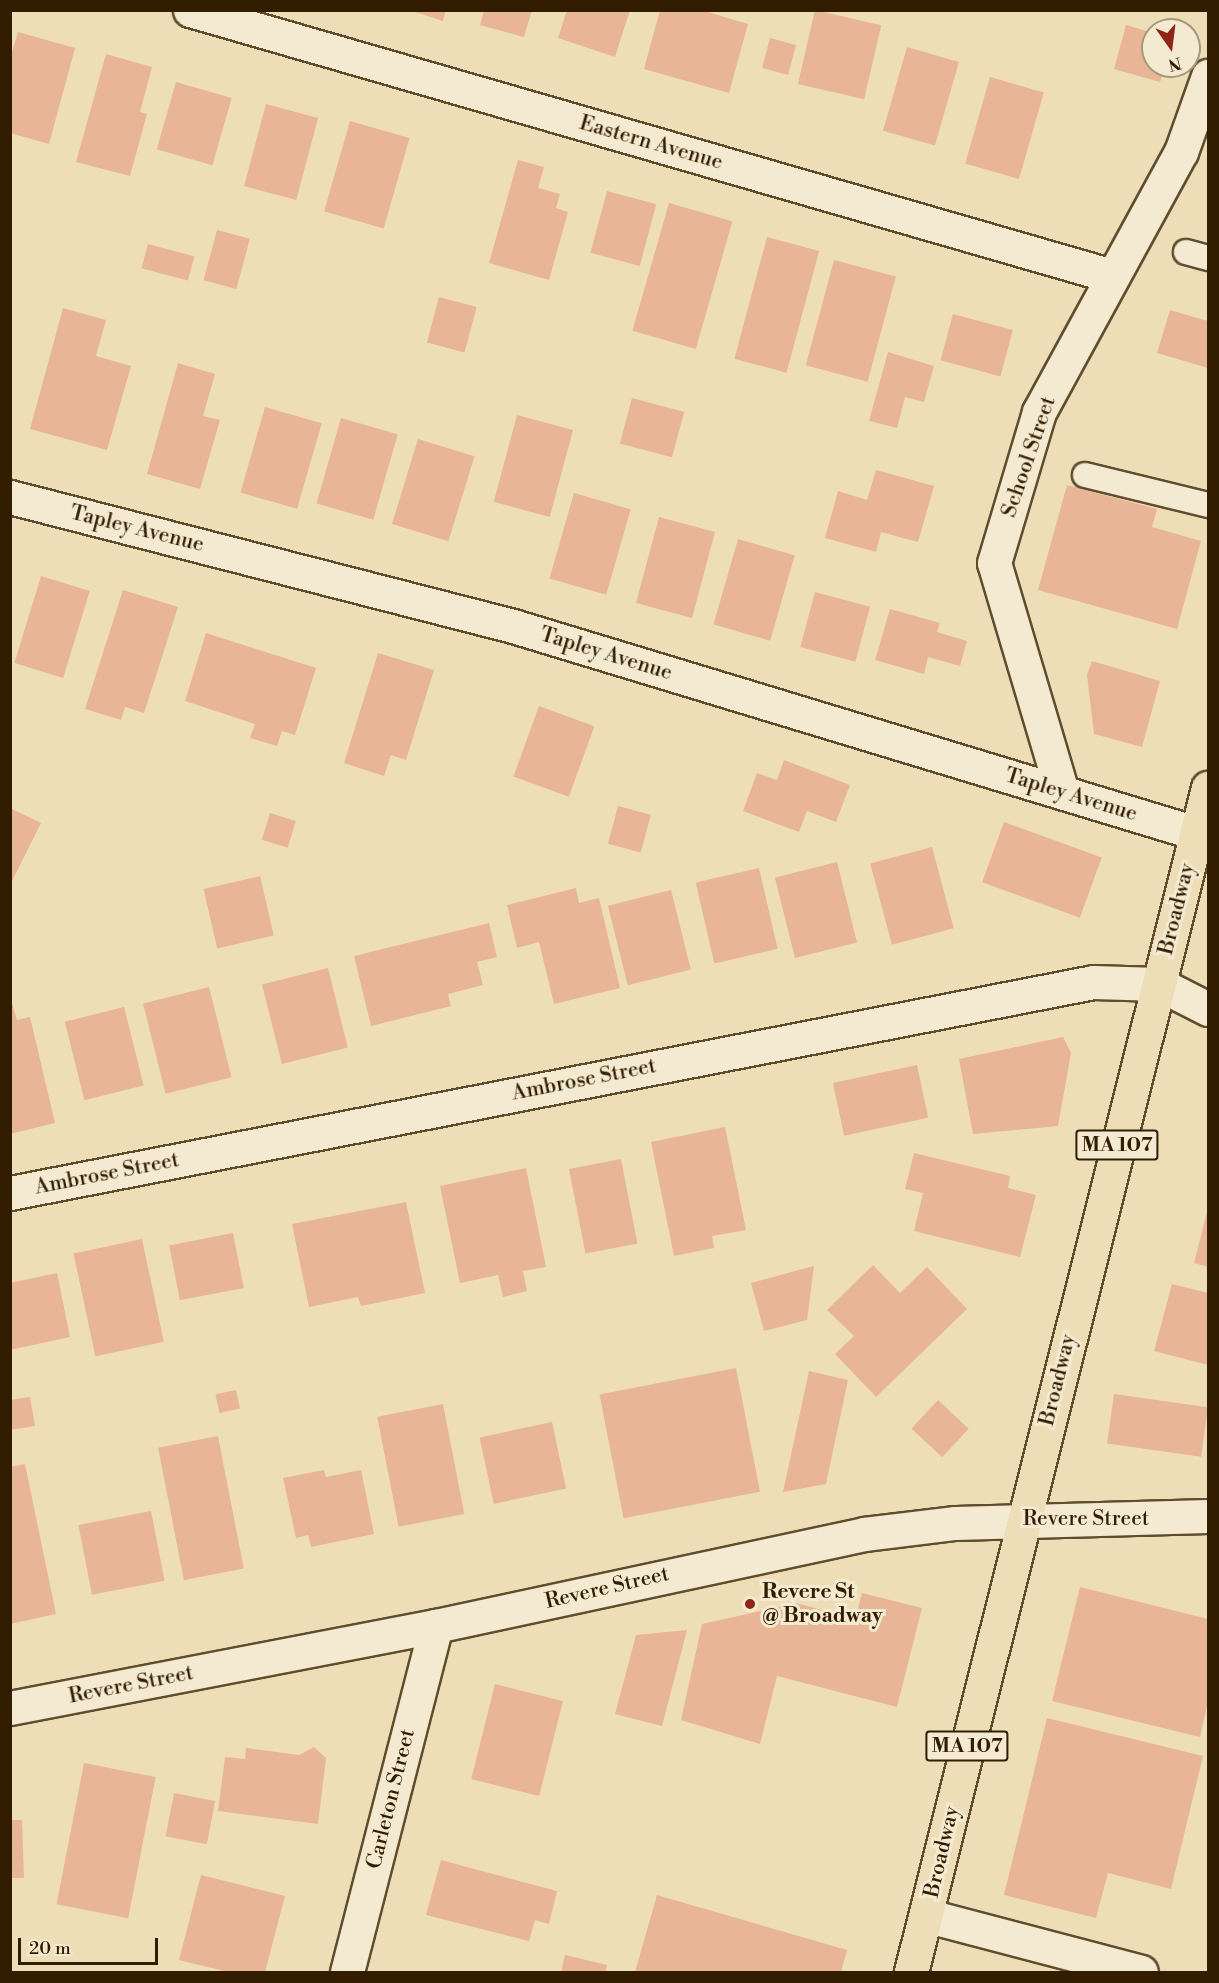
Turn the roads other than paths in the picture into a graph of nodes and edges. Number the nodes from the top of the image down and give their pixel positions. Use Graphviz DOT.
graph roads {
  1 [pos="190,10"];
  2 [pos="1209,76"];
  3 [pos="1112,276"];
  4 [pos="1085,475"];
  5 [pos="10,497"];
  6 [pos="1209,505"];
  7 [pos="1209,788"];
  8 [pos="1062,792"];
  9 [pos="1196,833"];
  10 [pos="1159,984"];
  11 [pos="1209,1009"];
  12 [pos="10,1193"];
  13 [pos="1209,1516"];
  14 [pos="1022,1520"];
  15 [pos="436,1626"];
  16 [pos="10,1708"];
  17 [pos="928,1916"];
  18 [pos="347,1972"];
  19 [pos="911,1972"];
  20 [pos="1141,1972"];
  1 -- 3 [label="street, Eastern Avenue"];
  2 -- 3 [label="street, School Street"];
  3 -- 8 [label="street, School Street"];
  4 -- 6 [label="lane"];
  5 -- 8 [label="street, Tapley Avenue"];
  7 -- 9 [label="main road, Broadway / MA 107"];
  8 -- 9 [label="street, Tapley Avenue"];
  9 -- 10 [label="main road, Broadway / MA 107"];
  10 -- 11 [label="street"];
  10 -- 12 [label="street, Ambrose Street"];
  10 -- 14 [label="main road, Broadway / MA 107"];
  13 -- 14 [label="street, Revere Street"];
  14 -- 15 [label="street, Revere Street"];
  14 -- 17 [label="main road, Broadway / MA 107"];
  15 -- 16 [label="street, Revere Street"];
  15 -- 18 [label="street, Carleton Street"];
  17 -- 19 [label="main road, Broadway / MA 107"];
  17 -- 20 [label="street"];
}
